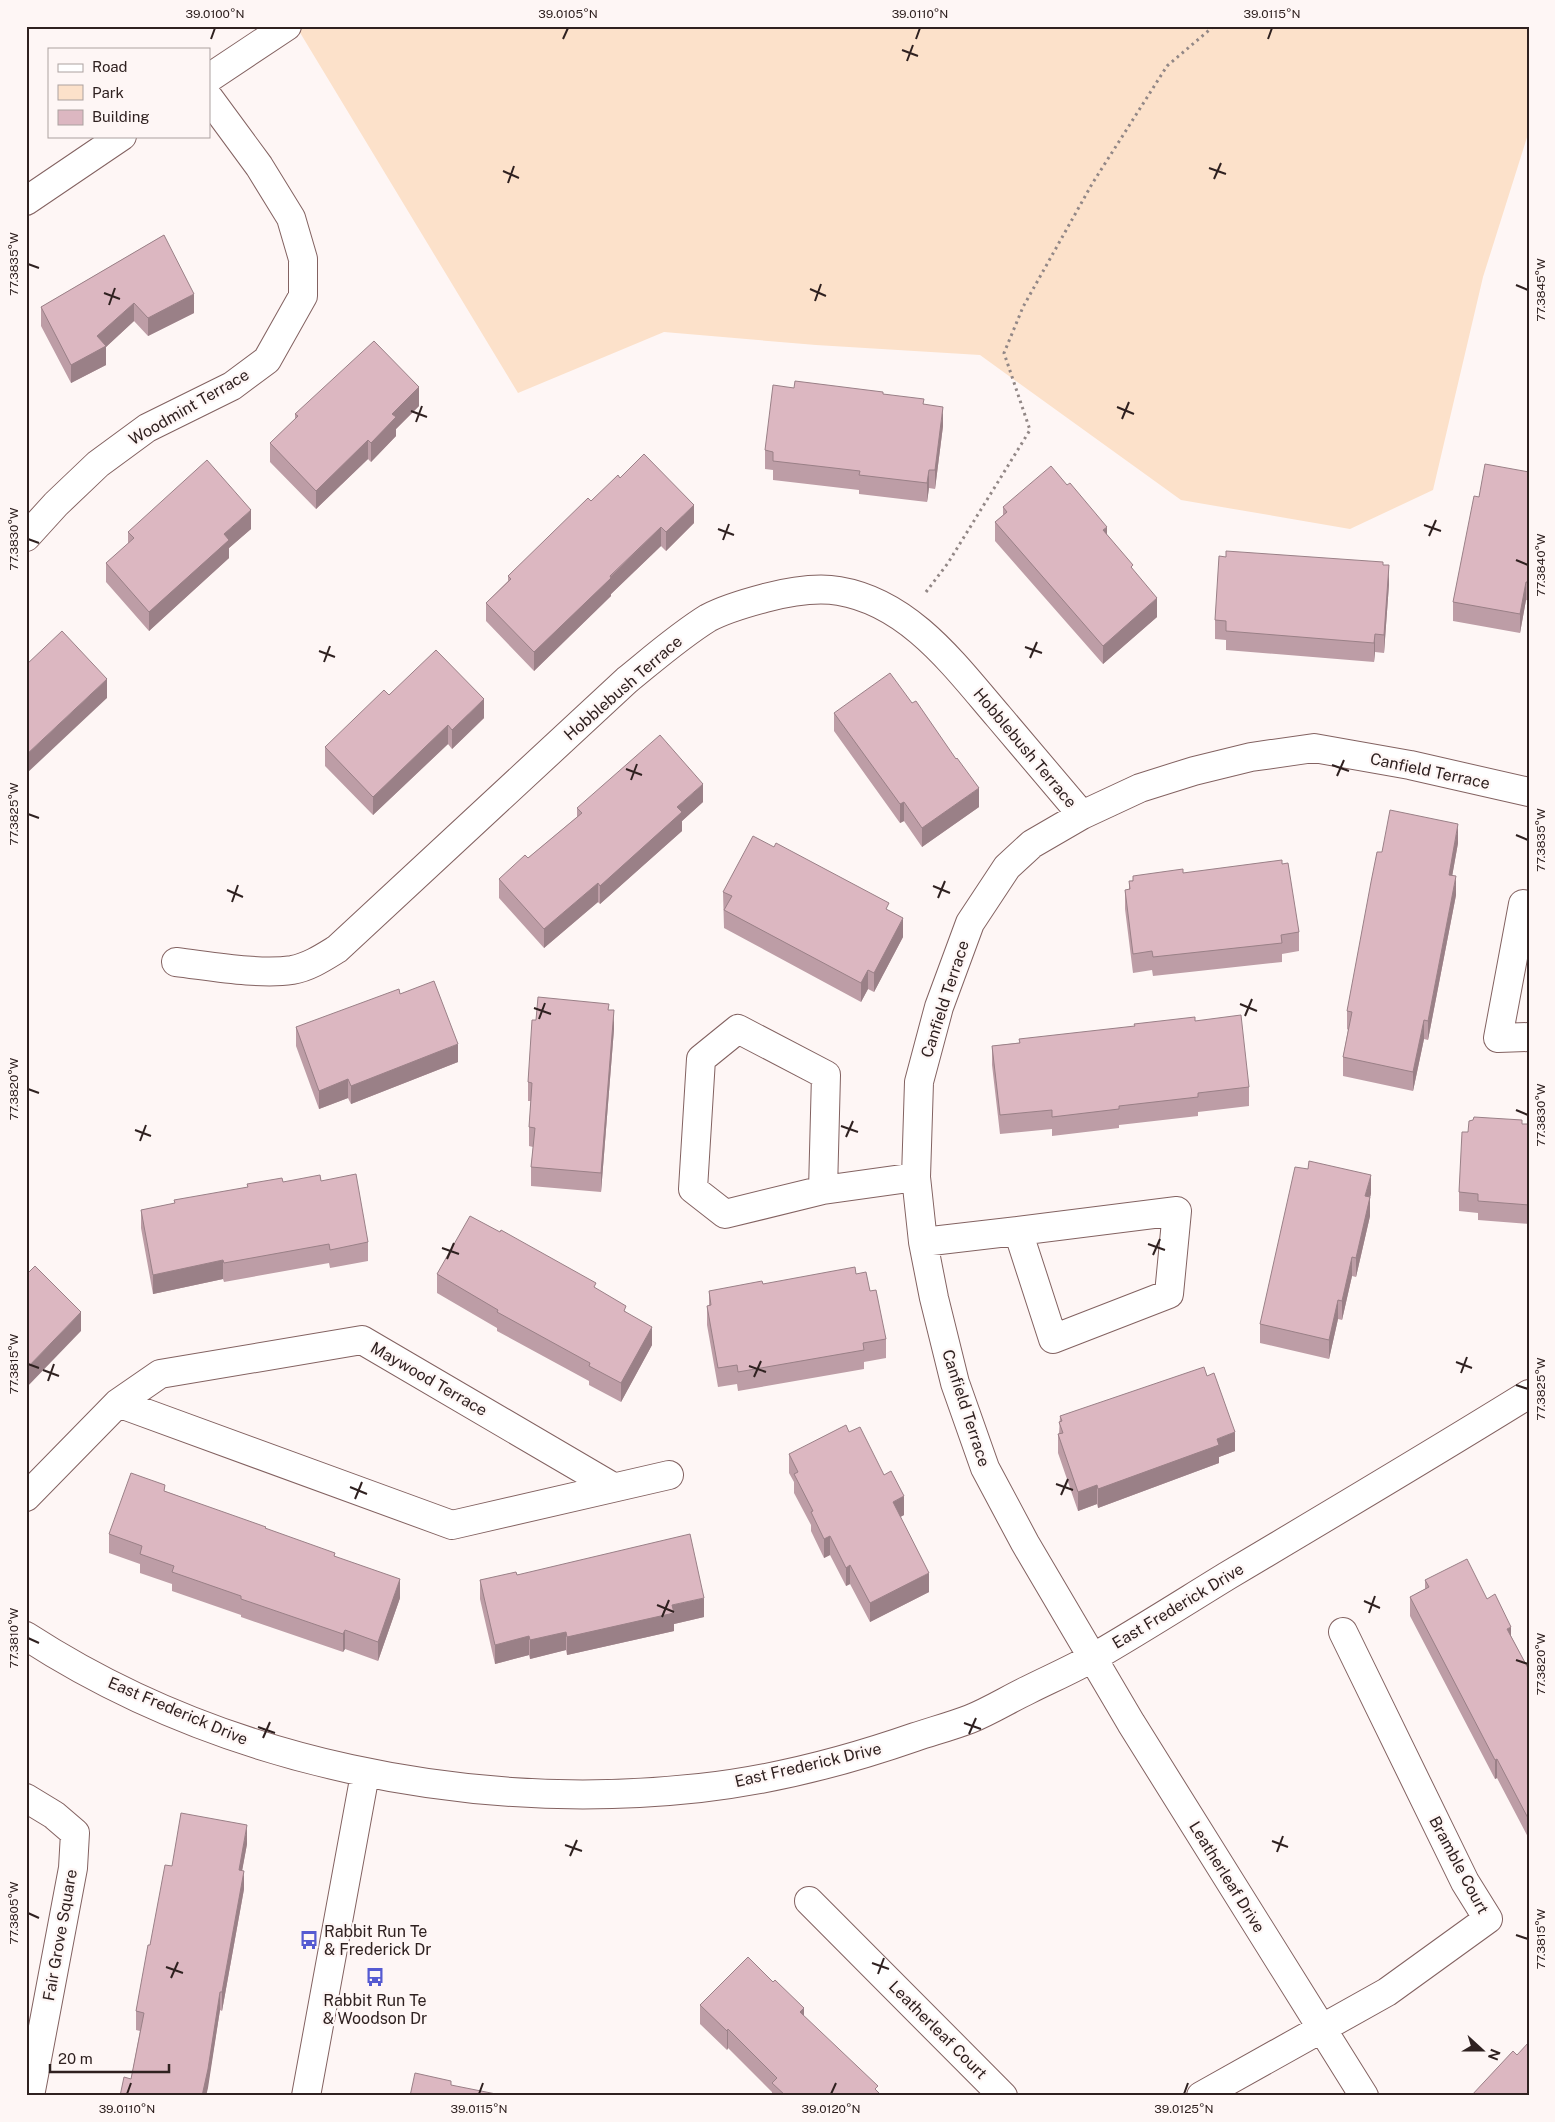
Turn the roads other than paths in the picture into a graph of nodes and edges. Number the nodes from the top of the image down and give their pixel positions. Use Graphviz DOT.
graph roads {
  1 [pos="287,26"];
  2 [pos="210,77"];
  3 [pos="210,99"];
  4 [pos="119,138"];
  5 [pos="26,201"];
  6 [pos="26,537"];
  7 [pos="1529,792"];
  8 [pos="1082,815"];
  9 [pos="1529,905"];
  10 [pos="176,962"];
  11 [pos="1529,1037"];
  12 [pos="916,1177"];
  13 [pos="824,1190"];
  14 [pos="1018,1231"];
  15 [pos="923,1242"];
  16 [pos="1526,1401"];
  17 [pos="118,1403"];
  18 [pos="669,1475"];
  19 [pos="613,1487"];
  20 [pos="26,1497"];
  21 [pos="1343,1632"];
  22 [pos="26,1636"];
  23 [pos="1093,1658"];
  24 [pos="365,1774"];
  25 [pos="26,1798"];
  26 [pos="809,1901"];
  27 [pos="1321,2027"];
  28 [pos="30,2096"];
  29 [pos="306,2096"];
  30 [pos="1003,2096"];
  31 [pos="1201,2096"];
  32 [pos="1364,2096"];
  1 -- 2 [label="street"];
  3 -- 6 [label="street, Woodmint Terrace"];
  4 -- 5 [label="street"];
  7 -- 8 [label="street, Canfield Terrace"];
  8 -- 10 [label="street, Hobblebush Terrace"];
  8 -- 12 [label="street, Canfield Terrace"];
  9 -- 11 [label="street"];
  12 -- 13 [label="street"];
  12 -- 15 [label="street, Canfield Terrace"];
  13 -- 13 [label="street"];
  14 -- 14 [label="street"];
  14 -- 15 [label="street"];
  15 -- 23 [label="street, Canfield Terrace"];
  16 -- 23 [label="street, East Frederick Drive"];
  17 -- 19 [label="street"];
  17 -- 19 [label="street, Maywood Terrace"];
  17 -- 20 [label="street, Maywood Terrace"];
  18 -- 19 [label="street"];
  21 -- 27 [label="street, Bramble Court"];
  22 -- 24 [label="street, East Frederick Drive"];
  23 -- 24 [label="street, East Frederick Drive"];
  23 -- 27 [label="street, Leatherleaf Drive"];
  24 -- 29 [label="street"];
  25 -- 28 [label="street, Fair Grove Square"];
  26 -- 30 [label="street, Leatherleaf Court"];
  27 -- 31 [label="street"];
  27 -- 32 [label="street, Leatherleaf Drive"];
}
